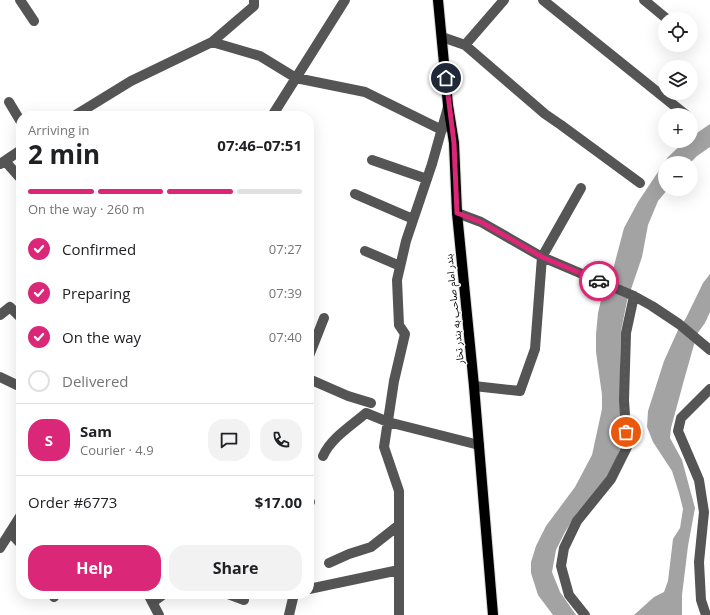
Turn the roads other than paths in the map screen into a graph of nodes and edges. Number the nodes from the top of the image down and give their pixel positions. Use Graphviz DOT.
graph roads {
  1 [pos="20,0"];
  2 [pos="254,0"];
  3 [pos="345,0"];
  4 [pos="438,0"];
  5 [pos="504,0"];
  6 [pos="543,0"];
  7 [pos="644,0"];
  8 [pos="659,12"];
  9 [pos="34,21"];
  10 [pos="442,37"];
  11 [pos="212,42"];
  12 [pos="465,45"];
  13 [pos="296,78"];
  14 [pos="9,102"];
  15 [pos="448,105"];
  16 [pos="677,108"];
  17 [pos="84,111"];
  18 [pos="275,111"];
  19 [pos="16,114"];
  20 [pos="442,130"];
  21 [pos="16,153"];
  22 [pos="372,160"];
  23 [pos="2,163"];
  24 [pos="16,175"];
  25 [pos="427,180"];
  26 [pos="640,183"];
  27 [pos="581,188"];
  28 [pos="356,194"];
  29 [pos="457,213"];
  30 [pos="413,219"];
  31 [pos="365,251"];
  32 [pos="542,257"];
  33 [pos="400,266"];
  34 [pos="634,296"];
  35 [pos="16,313"];
  36 [pos="0,315"];
  37 [pos="324,318"];
  38 [pos="314,343"];
  39 [pos="710,350"];
  40 [pos="0,377"];
  41 [pos="314,381"];
  42 [pos="16,385"];
  43 [pos="474,386"];
  44 [pos="710,391"];
  45 [pos="371,403"];
  46 [pos="388,422"];
  47 [pos="479,445"];
  48 [pos="323,456"];
  49 [pos="16,522"];
  50 [pos="399,525"];
  51 [pos="4,540"];
  52 [pos="16,543"];
  53 [pos="329,563"];
  54 [pos="399,570"];
  55 [pos="314,588"];
  56 [pos="151,599"];
  57 [pos="293,599"];
  58 [pos="159,615"];
  59 [pos="289,615"];
  60 [pos="399,615"];
  61 [pos="493,615"];
  62 [pos="585,615"];
  63 [pos="706,615"];
  1 -- 9 [label="street"];
  2 -- 11 [label="street"];
  3 -- 13 [label="street"];
  4 -- 10 [label="main road, بندر امام صاحب به بندر تخار"];
  5 -- 12 [label="street"];
  6 -- 16 [label="street"];
  7 -- 8 [label="street"];
  10 -- 12 [label="street"];
  10 -- 15 [label="main road, بندر امام صاحب به بندر تخار"];
  11 -- 13 [label="street"];
  11 -- 17 [label="street"];
  12 -- 26 [label="street"];
  13 -- 18 [label="street"];
  13 -- 20 [label="street"];
  14 -- 19 [label="street"];
  15 -- 20 [label="street"];
  15 -- 29 [label="main road, بندر امام صاحب به بندر تخار"];
  20 -- 25 [label="street"];
  21 -- 23 [label="street"];
  22 -- 25 [label="street"];
  23 -- 24 [label="street"];
  25 -- 30 [label="street"];
  27 -- 32 [label="street"];
  28 -- 30 [label="street"];
  29 -- 32 [label="street"];
  29 -- 43 [label="main road, بندر امام صاحب به بندر تخار"];
  30 -- 33 [label="street"];
  31 -- 33 [label="street"];
  32 -- 34 [label="street"];
  32 -- 43 [label="street"];
  33 -- 46 [label="street"];
  34 -- 39 [label="street"];
  34 -- 62 [label="street"];
  35 -- 36 [label="street"];
  37 -- 38 [label="street"];
  40 -- 42 [label="street"];
  41 -- 45 [label="street"];
  43 -- 47 [label="main road, بندر امام صاحب به بندر تخار"];
  44 -- 63 [label="street"];
  46 -- 47 [label="street"];
  46 -- 48 [label="street"];
  46 -- 50 [label="street"];
  47 -- 61 [label="main road, بندر امام صاحب به بندر تخار"];
  49 -- 51 [label="street"];
  50 -- 53 [label="street"];
  50 -- 54 [label="street"];
  51 -- 52 [label="street"];
  54 -- 55 [label="street"];
  54 -- 60 [label="street"];
  56 -- 58 [label="street"];
  57 -- 59 [label="street"];
}
